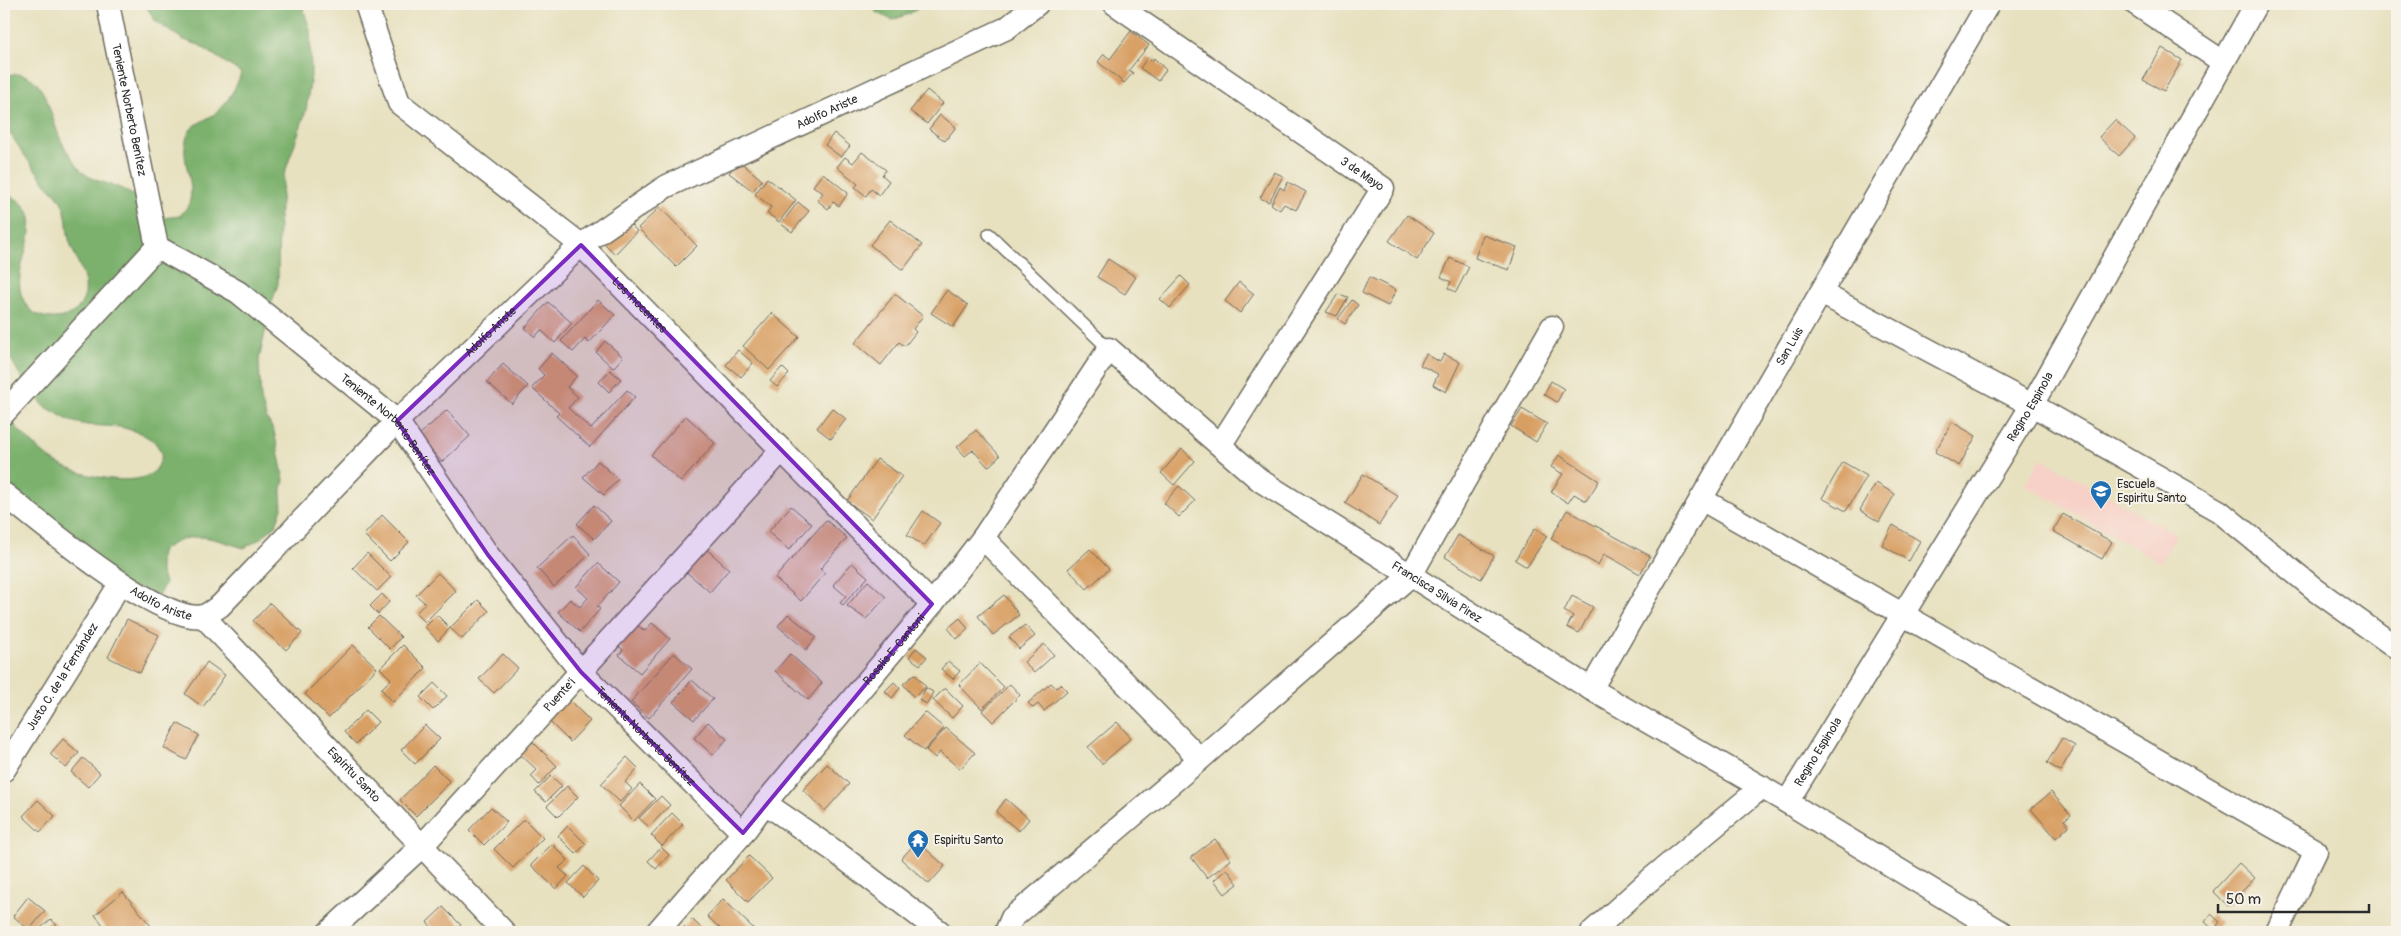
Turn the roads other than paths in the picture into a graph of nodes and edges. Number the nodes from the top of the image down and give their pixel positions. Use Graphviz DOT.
graph roads {
  1 [pos="108,4"];
  2 [pos="366,4"];
  3 [pos="1037,4"];
  4 [pos="1115,4"];
  5 [pos="1988,4"];
  6 [pos="2136,4"];
  7 [pos="2256,4"];
  8 [pos="2223,62"];
  9 [pos="989,234"];
  10 [pos="581,245"];
  11 [pos="157,248"];
  12 [pos="1821,293"];
  13 [pos="1552,327"];
  14 [pos="1109,349"];
  15 [pos="2032,405"];
  16 [pos="4,413"];
  17 [pos="397,421"];
  18 [pos="1221,444"];
  19 [pos="782,450"];
  20 [pos="4,494"];
  21 [pos="1701,499"];
  22 [pos="983,538"];
  23 [pos="1410,575"];
  24 [pos="120,584"];
  25 [pos="932,604"];
  26 [pos="1902,615"];
  27 [pos="203,616"];
  28 [pos="2397,648"];
  29 [pos="580,672"];
  30 [pos="1591,689"];
  31 [pos="1200,759"];
  32 [pos="4,770"];
  33 [pos="1762,787"];
  34 [pos="1787,802"];
  35 [pos="765,803"];
  36 [pos="743,833"];
  37 [pos="422,846"];
  38 [pos="330,932"];
  39 [pos="504,932"];
  40 [pos="657,932"];
  41 [pos="940,932"];
  42 [pos="1006,932"];
  43 [pos="1592,932"];
  44 [pos="2001,932"];
  45 [pos="2277,932"];
  1 -- 11 [label="street, Teniente Norberto Benítez"];
  2 -- 10 [label="street, Los Inocentes"];
  3 -- 10 [label="street, Adolfo Ariste"];
  4 -- 18 [label="street, 3 de Mayo"];
  5 -- 12 [label="street, San Luis"];
  6 -- 8 [label="street"];
  7 -- 8 [label="street, Regino Espinola"];
  8 -- 15 [label="street, Regino Espinola"];
  9 -- 14 [label="lane"];
  10 -- 17 [label="street, Adolfo Ariste"];
  10 -- 19 [label="street, Los Inocentes"];
  11 -- 16 [label="street"];
  11 -- 17 [label="street, Teniente Norberto Benítez"];
  12 -- 15 [label="street"];
  12 -- 21 [label="street, San Luis"];
  13 -- 23 [label="street"];
  14 -- 18 [label="street, Francisca Silvia Pirez"];
  14 -- 22 [label="street, Rosalia E. Cantoni"];
  15 -- 26 [label="street, Regino Espinola"];
  15 -- 28 [label="street"];
  17 -- 27 [label="street, Adolfo Ariste"];
  17 -- 29 [label="street, Teniente Norberto Benítez"];
  18 -- 23 [label="street, Francisca Silvia Pirez"];
  19 -- 25 [label="street, Los Inocentes"];
  19 -- 29 [label="street, Puente'i"];
  20 -- 24 [label="street, Adolfo Ariste"];
  21 -- 26 [label="street"];
  21 -- 30 [label="street, San Luis"];
  22 -- 25 [label="street, Rosalia E. Cantoni"];
  22 -- 31 [label="street"];
  23 -- 30 [label="street, Francisca Silvia Pirez"];
  23 -- 31 [label="street"];
  24 -- 27 [label="street, Adolfo Ariste"];
  24 -- 32 [label="street, Justo C. de la Fernández"];
  25 -- 35 [label="street, Rosalia E. Cantoni"];
  26 -- 34 [label="street, Regino Espinola"];
  26 -- 45 [label="street"];
  27 -- 37 [label="street, Espíritu Santo"];
  29 -- 36 [label="street, Teniente Norberto Benítez"];
  29 -- 37 [label="street, Puente'i"];
  30 -- 33 [label="street, Francisca Silvia Pirez"];
  31 -- 42 [label="street"];
  33 -- 34 [label="street, Francisca Silvia Pirez"];
  33 -- 43 [label="street"];
  34 -- 44 [label="street, Francisca Silvia Pirez"];
  35 -- 36 [label="street, Rosalia E. Cantoni"];
  35 -- 41 [label="street"];
  36 -- 40 [label="street, Rosalia E. Cantoni"];
  37 -- 38 [label="street, Puente'i"];
  37 -- 39 [label="street, Espíritu Santo"];
}
